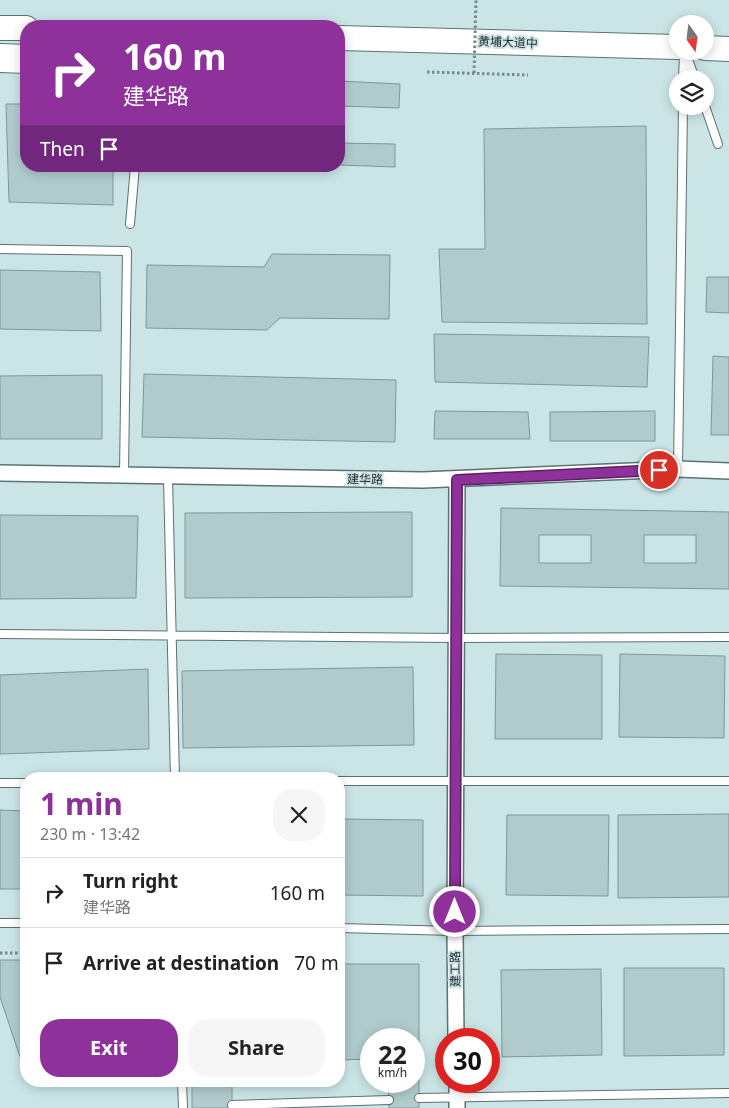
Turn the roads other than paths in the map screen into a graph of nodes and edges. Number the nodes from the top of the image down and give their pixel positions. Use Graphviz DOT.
graph roads {
  1 [pos="0,28"];
  2 [pos="20,28"];
  3 [pos="345,38"];
  4 [pos="669,47"];
  5 [pos="714,48"];
  6 [pos="729,49"];
  7 [pos="0,58"];
  8 [pos="20,59"];
  9 [pos="683,115"];
  10 [pos="707,115"];
  11 [pos="718,144"];
  12 [pos="134,172"];
  13 [pos="130,224"];
  14 [pos="0,249"];
  15 [pos="678,469"];
  16 [pos="729,471"];
  17 [pos="0,473"];
  18 [pos="124,475"];
  19 [pos="168,477"];
  20 [pos="457,480"];
  21 [pos="0,634"];
  22 [pos="171,635"];
  23 [pos="729,637"];
  24 [pos="457,638"];
  25 [pos="174,772"];
  26 [pos="456,780"];
  27 [pos="345,781"];
  28 [pos="729,781"];
  29 [pos="20,783"];
  30 [pos="0,784"];
  31 [pos="0,923"];
  32 [pos="20,923"];
  33 [pos="345,928"];
  34 [pos="729,929"];
  35 [pos="455,930"];
  36 [pos="456,1028"];
  37 [pos="182,1087"];
  38 [pos="729,1093"];
  39 [pos="419,1098"];
  40 [pos="389,1100"];
  41 [pos="457,1103"];
  42 [pos="192,1105"];
  43 [pos="232,1105"];
  44 [pos="183,1107"];
  1 -- 2 [label="main road"];
  3 -- 4 [label="main road, 黄埔大道中"];
  5 -- 6 [label="main road"];
  7 -- 8 [label="highway"];
  9 -- 15 [label="lane"];
  10 -- 11 [label="lane"];
  12 -- 13 [label="lane"];
  14 -- 18 [label="lane"];
  15 -- 16 [label="street, 建华路"];
  15 -- 20 [label="street, 建华路"];
  17 -- 18 [label="street, 建华路"];
  18 -- 19 [label="street, 建华路"];
  19 -- 20 [label="street, 建华路"];
  19 -- 22 [label="lane"];
  20 -- 24 [label="street, 建工路"];
  21 -- 22 [label="lane"];
  22 -- 24 [label="lane"];
  22 -- 25 [label="lane"];
  23 -- 24 [label="lane"];
  24 -- 26 [label="street, 建工路"];
  26 -- 27 [label="lane"];
  26 -- 28 [label="lane"];
  26 -- 35 [label="street, 建工路"];
  29 -- 30 [label="lane"];
  31 -- 32 [label="lane"];
  33 -- 35 [label="lane"];
  34 -- 35 [label="lane"];
  35 -- 36 [label="street, 建工路"];
  37 -- 44 [label="lane"];
  38 -- 41 [label="lane"];
  39 -- 41 [label="lane"];
  40 -- 43 [label="lane"];
  42 -- 44 [label="lane"];
}
